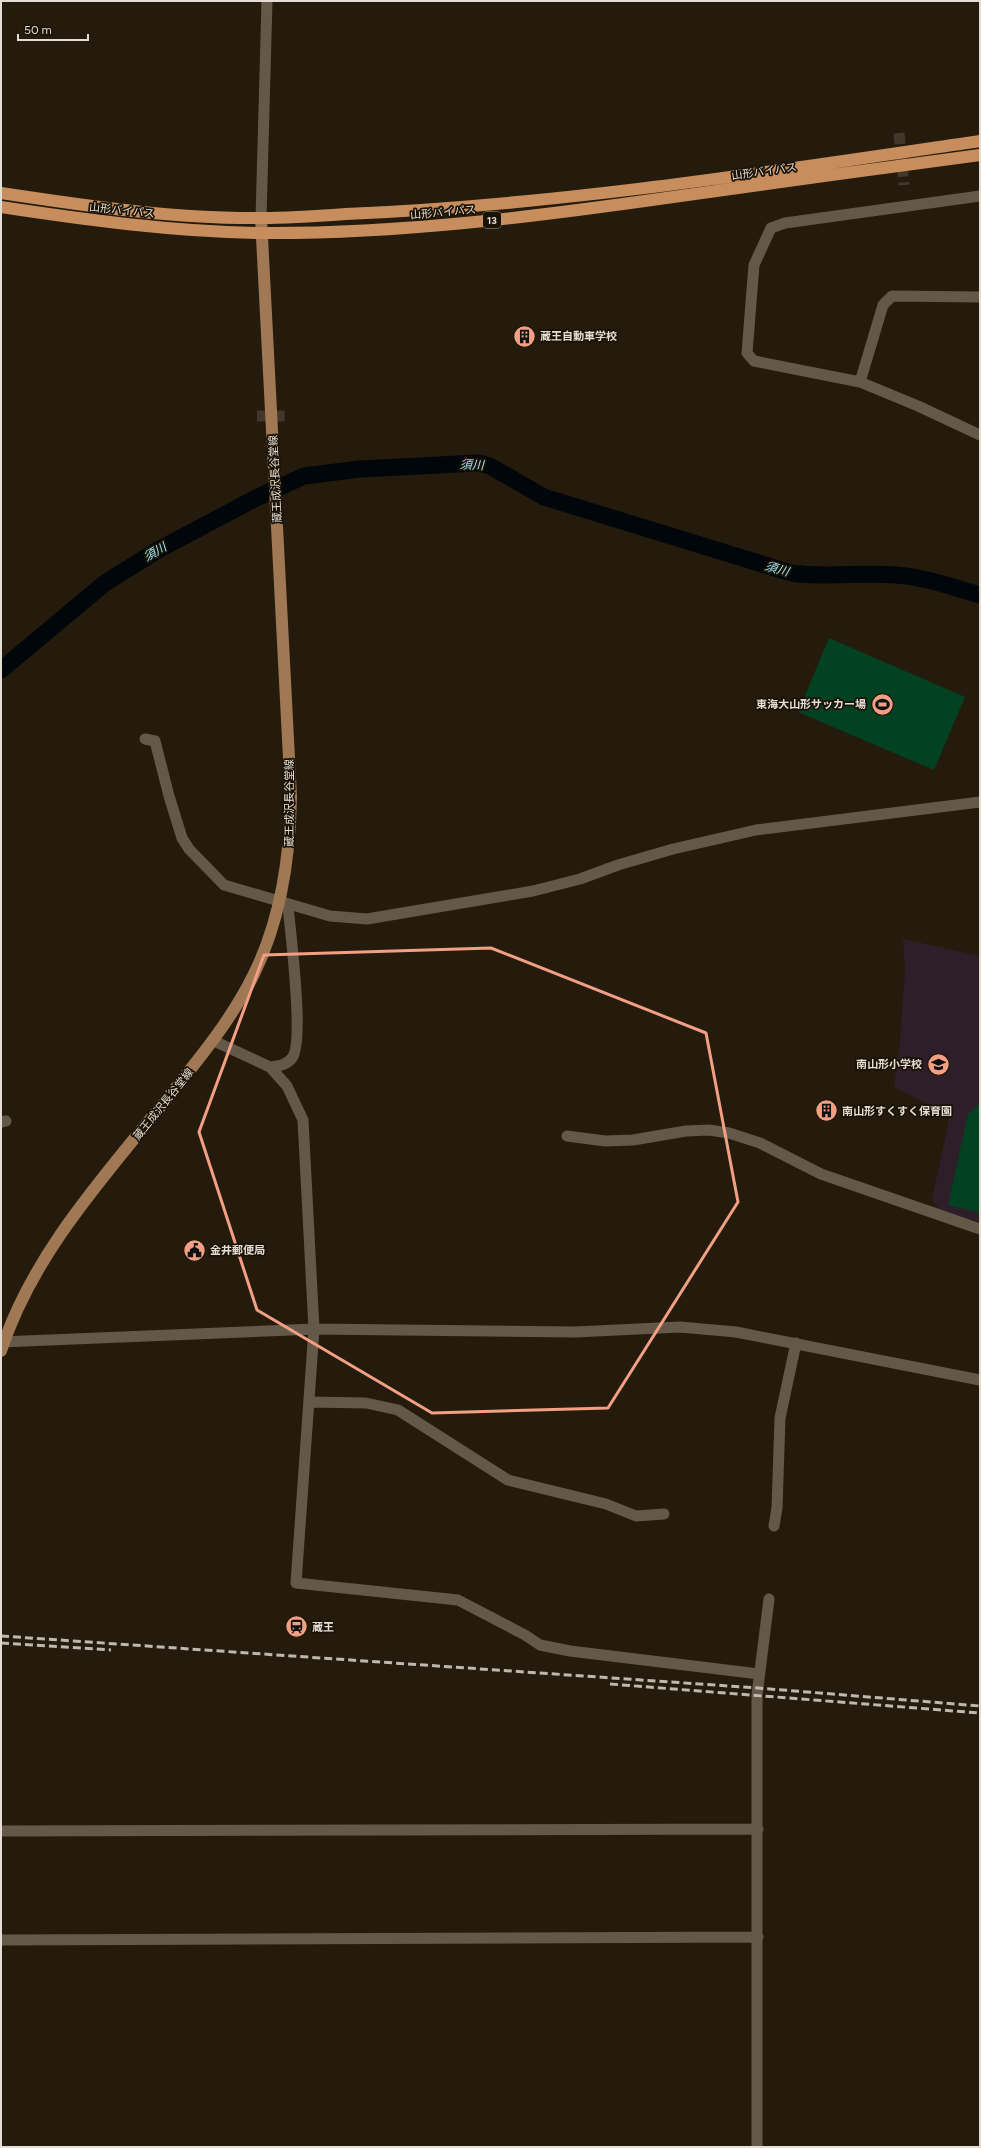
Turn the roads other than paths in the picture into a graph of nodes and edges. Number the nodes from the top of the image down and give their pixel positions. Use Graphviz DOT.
graph roads {
  1 [pos="267,1"];
  2 [pos="980,141"];
  3 [pos="980,155"];
  4 [pos="1,193"];
  5 [pos="980,196"];
  6 [pos="1,207"];
  7 [pos="261,218"];
  8 [pos="262,233"];
  9 [pos="980,298"];
  10 [pos="860,382"];
  11 [pos="980,435"];
  12 [pos="145,739"];
  13 [pos="980,802"];
  14 [pos="283,903"];
  15 [pos="214,1041"];
  16 [pos="270,1067"];
  17 [pos="567,1136"];
  18 [pos="980,1228"];
  19 [pos="314,1329"];
  20 [pos="796,1343"];
  21 [pos="2,1345"];
  22 [pos="980,1380"];
  23 [pos="309,1402"];
  24 [pos="664,1514"];
  25 [pos="774,1526"];
  26 [pos="769,1600"];
  27 [pos="759,1674"];
  28 [pos="758,1829"];
  29 [pos="1,1831"];
  30 [pos="758,1937"];
  31 [pos="1,1940"];
  32 [pos="757,2147"];
  1 -- 7 [label="street"];
  2 -- 7 [label="highway, 山形バイパス / 13"];
  3 -- 8 [label="highway, 山形バイパス / 13"];
  4 -- 7 [label="highway, 山形バイパス / 13"];
  5 -- 10 [label="street"];
  6 -- 8 [label="highway, 山形バイパス / 13"];
  7 -- 8 [label="main road, 蔵王成沢長谷堂線"];
  8 -- 14 [label="main road, 蔵王成沢長谷堂線"];
  9 -- 10 [label="street"];
  10 -- 11 [label="street"];
  12 -- 14 [label="street"];
  13 -- 14 [label="street"];
  14 -- 15 [label="main road, 蔵王成沢長谷堂線"];
  14 -- 16 [label="street"];
  15 -- 16 [label="street"];
  15 -- 21 [label="main road, 蔵王成沢長谷堂線"];
  16 -- 19 [label="street"];
  17 -- 18 [label="street"];
  19 -- 20 [label="street"];
  19 -- 21 [label="street"];
  19 -- 23 [label="street"];
  20 -- 22 [label="street"];
  20 -- 25 [label="street"];
  23 -- 24 [label="street"];
  23 -- 27 [label="street"];
  26 -- 27 [label="street"];
  27 -- 28 [label="street"];
  28 -- 29 [label="street"];
  28 -- 30 [label="street"];
  30 -- 31 [label="street"];
  30 -- 32 [label="street"];
}
